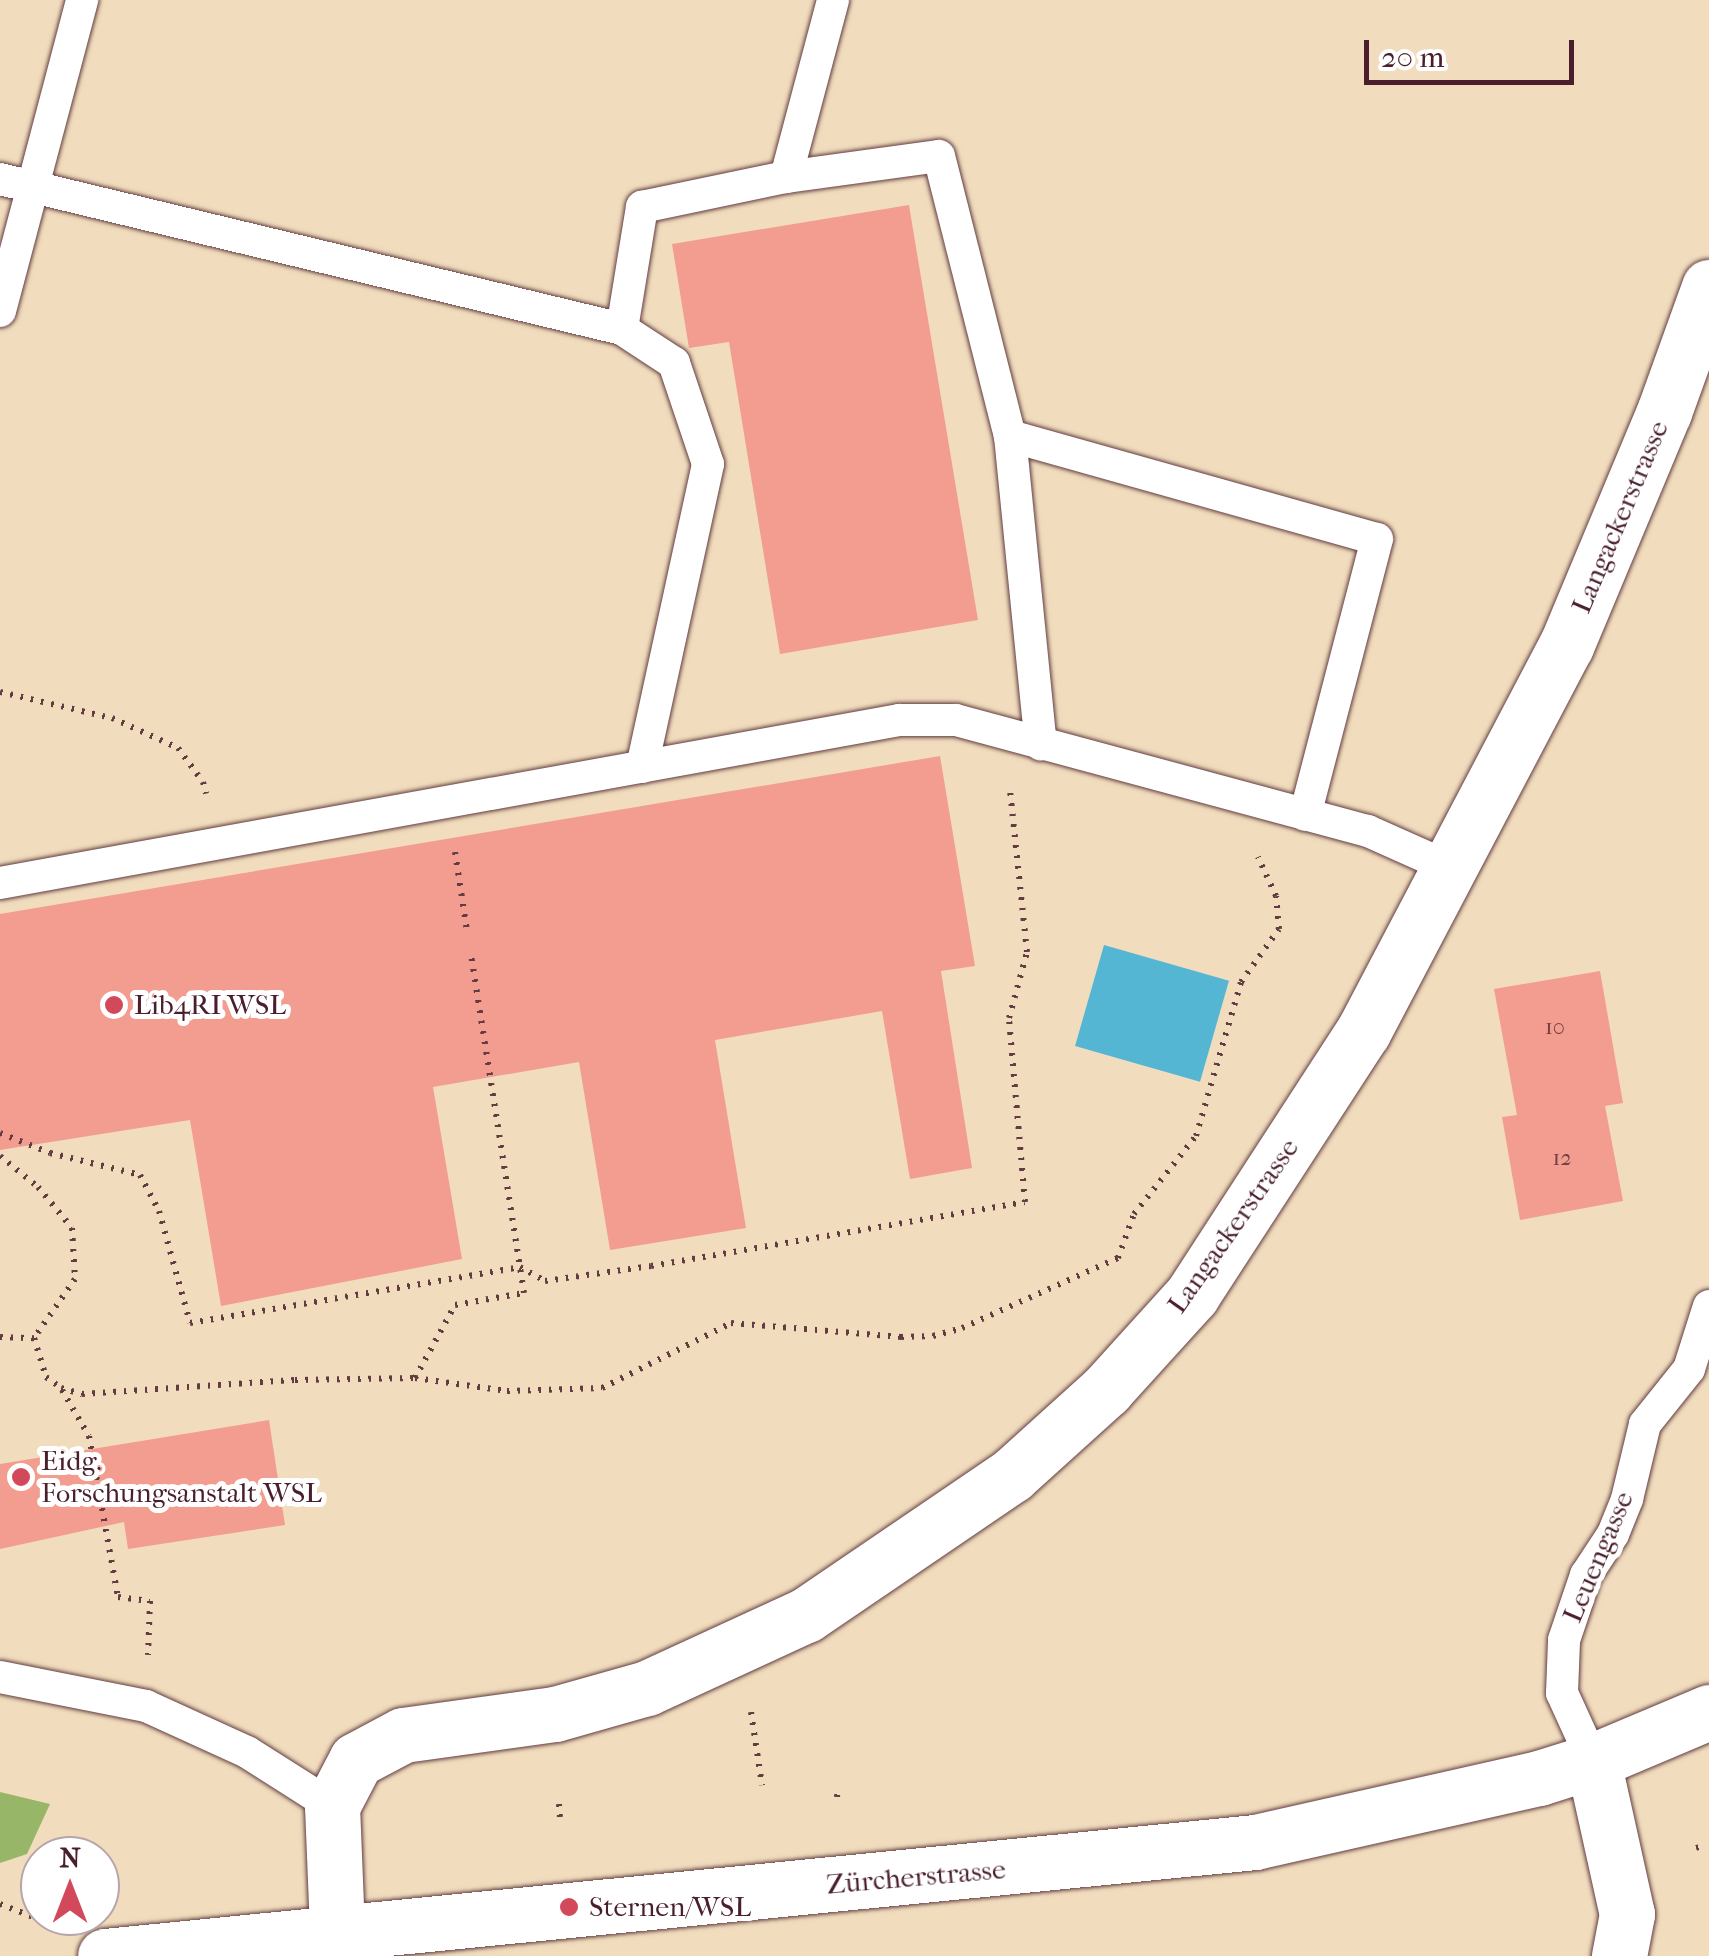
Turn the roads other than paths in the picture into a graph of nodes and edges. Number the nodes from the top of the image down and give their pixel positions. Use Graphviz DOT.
graph roads {
  1 [pos="82,0"];
  2 [pos="833,0"];
  3 [pos="786,177"];
  4 [pos="0,178"];
  5 [pos="32,187"];
  6 [pos="1709,286"];
  7 [pos="0,311"];
  8 [pos="622,329"];
  9 [pos="1010,436"];
  10 [pos="1040,744"];
  11 [pos="642,767"];
  12 [pos="1305,814"];
  13 [pos="1451,868"];
  14 [pos="0,883"];
  15 [pos="1709,1306"];
  16 [pos="0,1677"];
  17 [pos="1709,1712"];
  18 [pos="1593,1761"];
  19 [pos="332,1806"];
  20 [pos="337,1930"];
  21 [pos="105,1956"];
  22 [pos="1618,1956"];
  1 -- 5 [label="lane"];
  2 -- 3 [label="lane"];
  3 -- 8 [label="lane"];
  3 -- 9 [label="lane"];
  4 -- 5 [label="lane"];
  5 -- 7 [label="lane"];
  5 -- 8 [label="lane"];
  6 -- 13 [label="street, Langackerstrasse"];
  8 -- 11 [label="lane"];
  9 -- 10 [label="lane"];
  9 -- 12 [label="lane"];
  10 -- 11 [label="lane"];
  10 -- 12 [label="lane"];
  11 -- 14 [label="lane"];
  12 -- 13 [label="lane"];
  13 -- 19 [label="street, Langackerstrasse"];
  15 -- 18 [label="lane, Leuengasse"];
  16 -- 19 [label="lane"];
  17 -- 18 [label="street, Zürcherstrasse"];
  18 -- 20 [label="street, Zürcherstrasse"];
  18 -- 22 [label="street"];
  19 -- 20 [label="street, Langackerstrasse"];
  20 -- 21 [label="street, Zürcherstrasse"];
}
